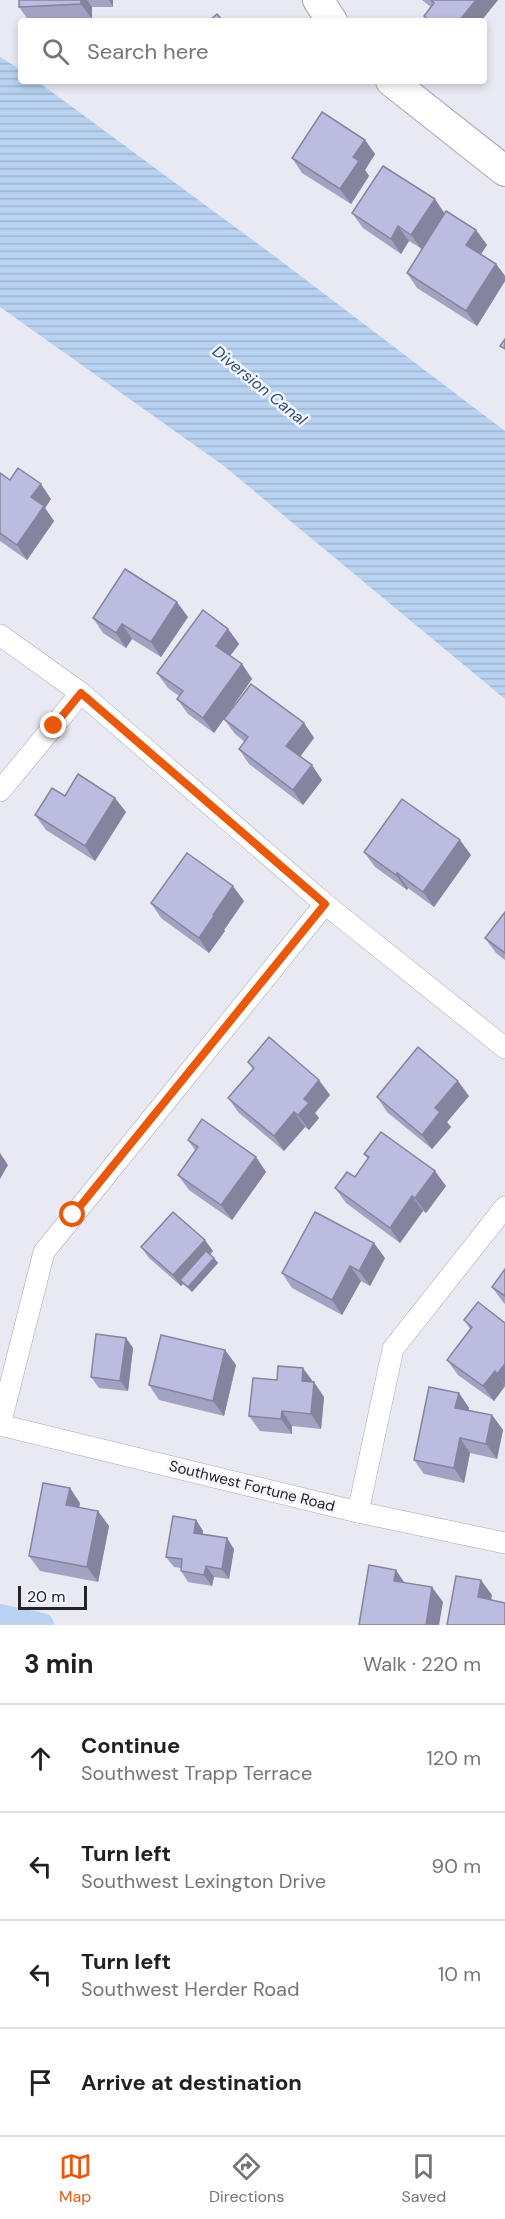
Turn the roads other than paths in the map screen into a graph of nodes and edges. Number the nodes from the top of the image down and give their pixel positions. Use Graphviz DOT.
graph roads {
  1 [pos="318,0"];
  2 [pos="330,18"];
  3 [pos="395,84"];
  4 [pos="505,171"];
  5 [pos="0,635"];
  6 [pos="81,693"];
  7 [pos="0,791"];
  8 [pos="325,904"];
  9 [pos="505,1048"];
  10 [pos="505,1208"];
  11 [pos="0,1425"];
  12 [pos="358,1512"];
  13 [pos="505,1543"];
  1 -- 2 [label="street"];
  3 -- 4 [label="street"];
  5 -- 6 [label="street"];
  6 -- 7 [label="street"];
  6 -- 8 [label="street"];
  8 -- 9 [label="street"];
  8 -- 11 [label="street"];
  10 -- 12 [label="street"];
  11 -- 12 [label="street, Southwest Fortune Road"];
  12 -- 13 [label="street, Southwest Fortune Road"];
}
